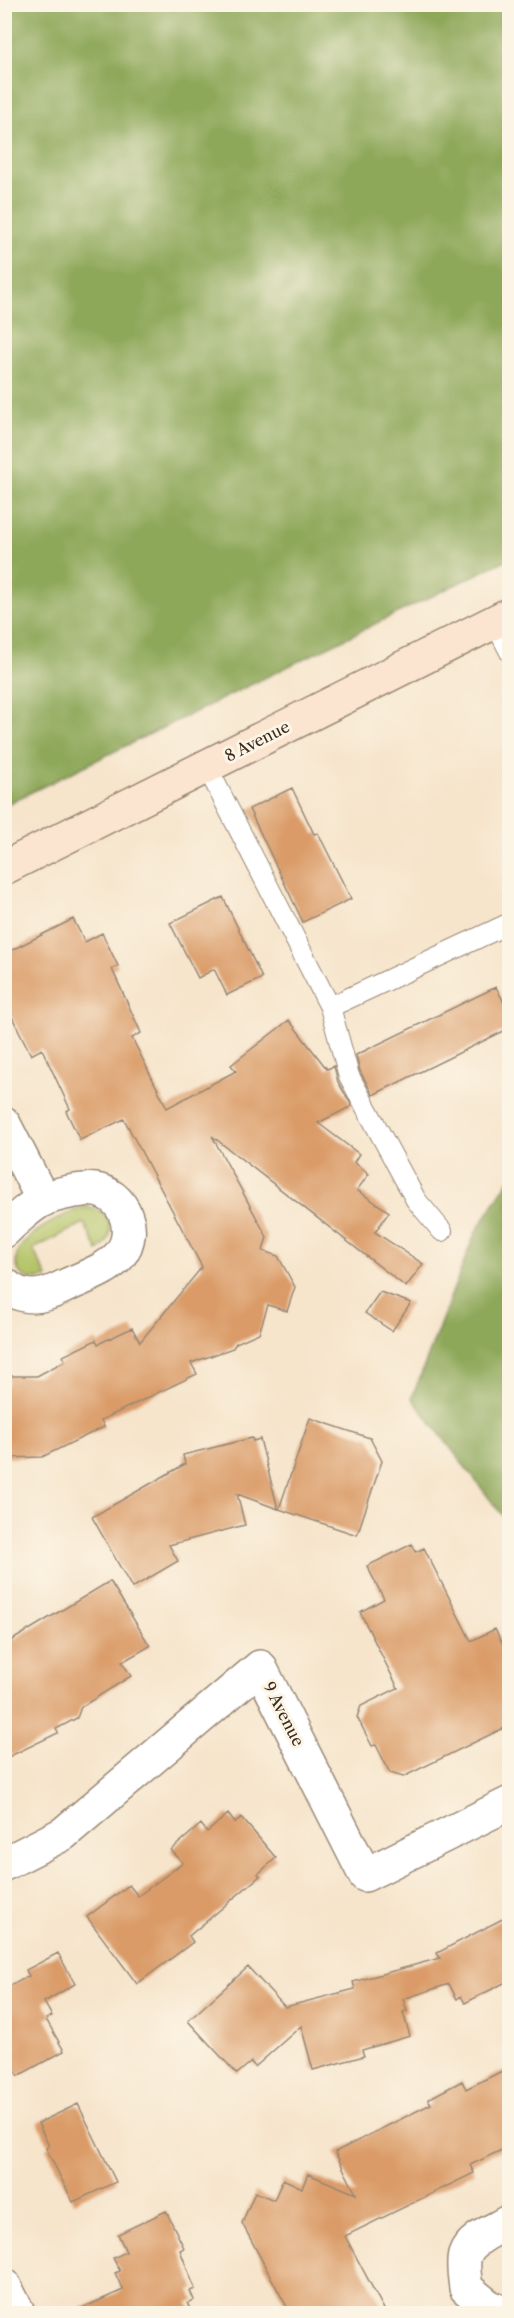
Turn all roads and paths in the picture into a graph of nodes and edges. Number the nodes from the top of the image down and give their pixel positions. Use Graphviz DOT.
graph roads {
  1 [pos="502,618"];
  2 [pos="510,652"];
  3 [pos="207,767"];
  4 [pos="4,868"];
  5 [pos="510,923"];
  6 [pos="330,1007"];
  7 [pos="4,1124"];
  8 [pos="42,1200"];
  9 [pos="4,1231"];
  10 [pos="442,1231"];
  11 [pos="4,1284"];
  12 [pos="510,1803"];
  13 [pos="4,1864"];
  14 [pos="510,2221"];
  15 [pos="4,2285"];
  16 [pos="19,2313"];
  17 [pos="506,2313"];
  1 -- 2 [label="lane"];
  1 -- 3 [label="main road, 8 Avenue"];
  3 -- 4 [label="main road, 8 Avenue"];
  3 -- 6 [label="lane"];
  5 -- 6 [label="lane"];
  6 -- 10 [label="lane"];
  7 -- 8 [label="street"];
  8 -- 9 [label="street"];
  8 -- 11 [label="street"];
  12 -- 13 [label="street, 9 Avenue"];
  14 -- 17 [label="street"];
  15 -- 16 [label="street"];
}
